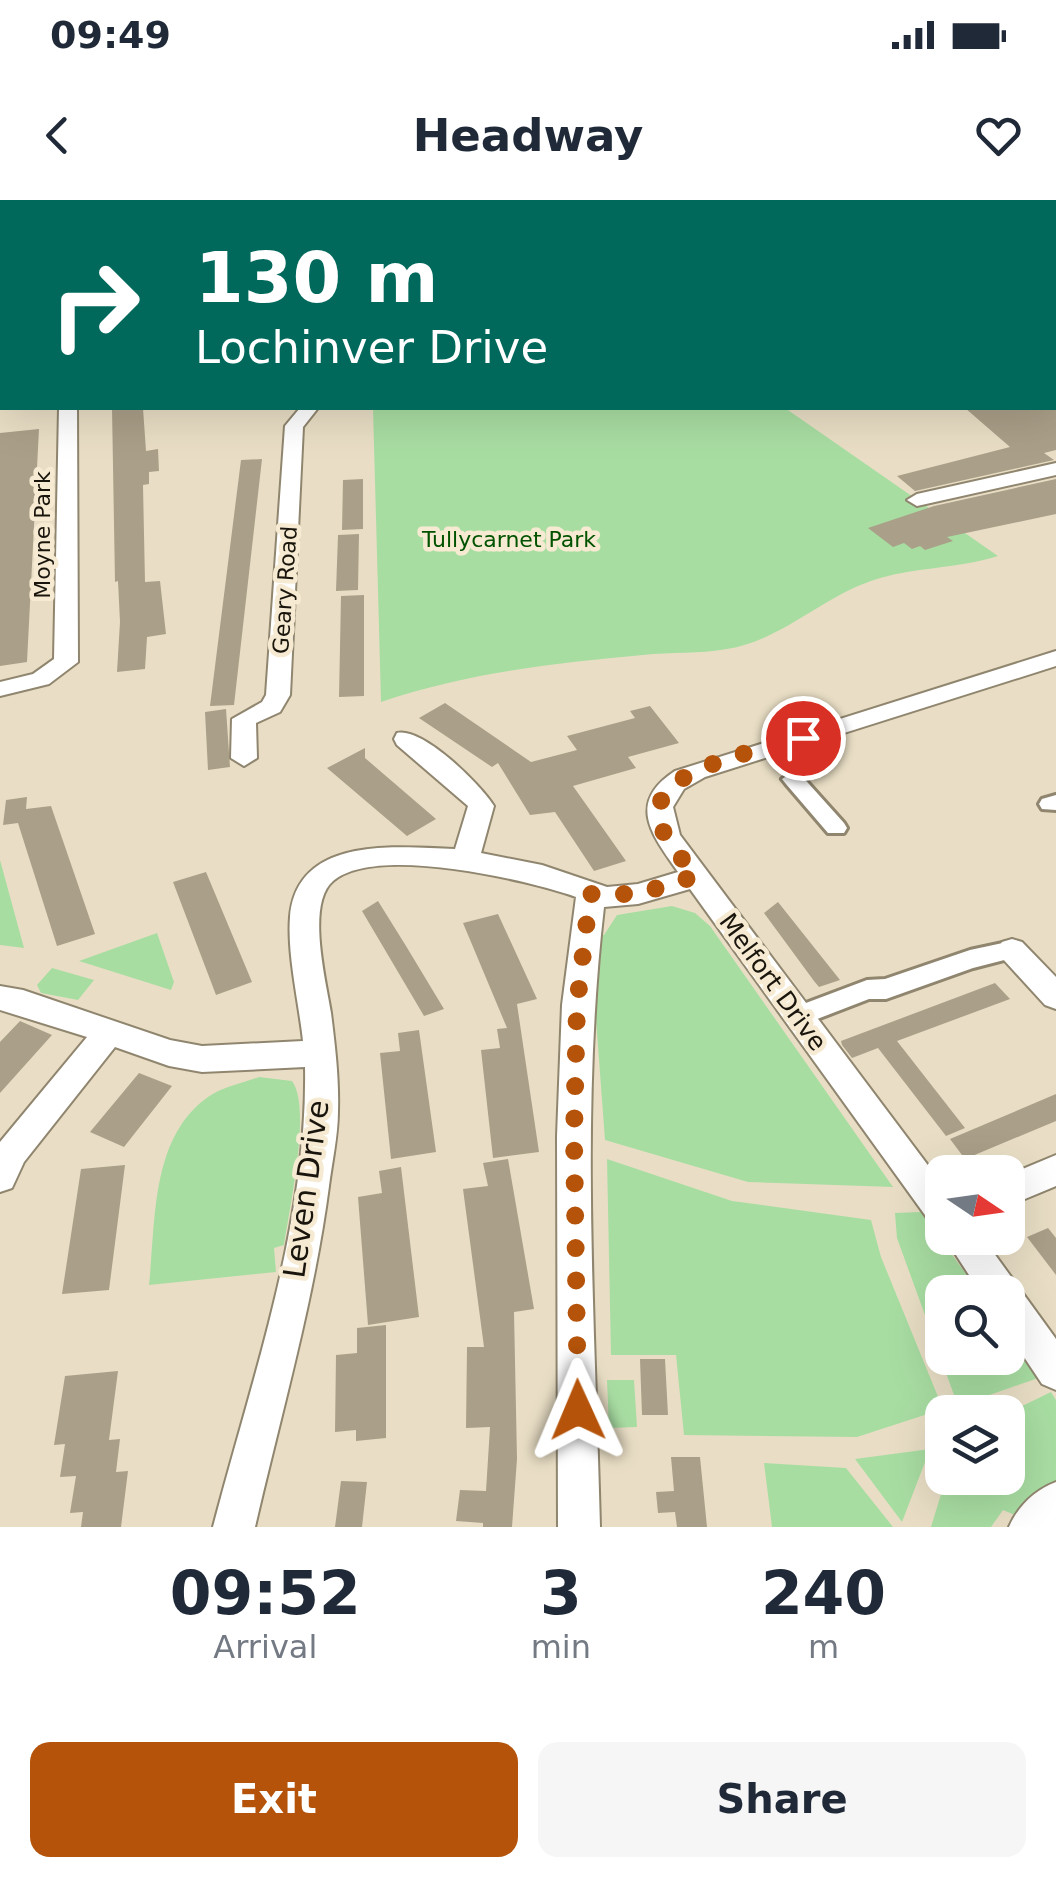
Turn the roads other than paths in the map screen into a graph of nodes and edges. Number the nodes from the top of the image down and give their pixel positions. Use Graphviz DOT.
graph roads {
  1 [pos="68,410"];
  2 [pos="306,410"];
  3 [pos="1056,469"];
  4 [pos="917,500"];
  5 [pos="1056,658"];
  6 [pos="0,689"];
  7 [pos="406,739"];
  8 [pos="244,758"];
  9 [pos="794,779"];
  10 [pos="836,828"];
  11 [pos="466,858"];
  12 [pos="696,876"];
  13 [pos="590,894"];
  14 [pos="1012,950"];
  15 [pos="1056,997"];
  16 [pos="0,998"];
  17 [pos="799,1016"];
  18 [pos="110,1030"];
  19 [pos="320,1053"];
  20 [pos="1056,1170"];
  21 [pos="0,1176"];
  22 [pos="1025,1184"];
  23 [pos="925,1188"];
  24 [pos="1025,1326"];
  25 [pos="1056,1371"];
  26 [pos="1056,1502"];
  27 [pos="234,1527"];
  28 [pos="579,1527"];
  29 [pos="1030,1527"];
  1 -- 6 [label="street, Moyne Park"];
  2 -- 8 [label="street, Geary Road"];
  3 -- 4 [label="street"];
  5 -- 12 [label="street, Melfort Drive"];
  7 -- 11 [label="street"];
  9 -- 10 [label="street"];
  11 -- 13 [label="street"];
  11 -- 19 [label="street, Leven Drive"];
  12 -- 13 [label="street"];
  12 -- 17 [label="street, Melfort Drive"];
  13 -- 28 [label="street"];
  14 -- 15 [label="street"];
  14 -- 17 [label="street"];
  16 -- 18 [label="street"];
  17 -- 23 [label="street, Melfort Drive"];
  18 -- 19 [label="street"];
  18 -- 21 [label="street"];
  19 -- 27 [label="street, Leven Drive"];
  20 -- 22 [label="street"];
  24 -- 25 [label="street"];
  26 -- 29 [label="street"];
}
